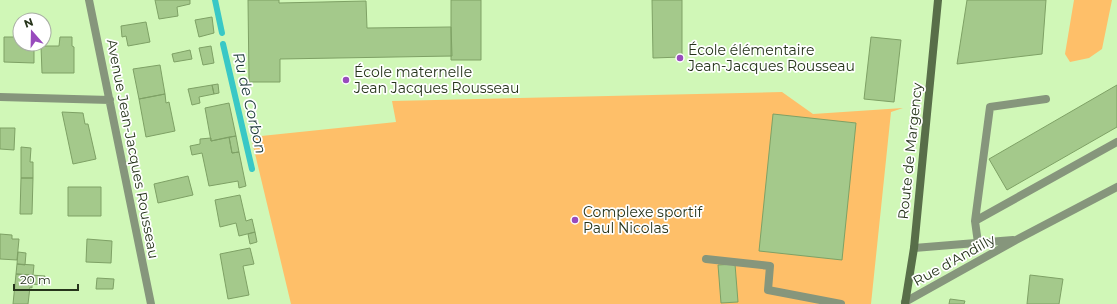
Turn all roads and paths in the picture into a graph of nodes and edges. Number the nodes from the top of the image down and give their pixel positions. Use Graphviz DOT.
graph roads {
  1 [pos="89,0"];
  2 [pos="938,0"];
  3 [pos="0,98"];
  4 [pos="1046,99"];
  5 [pos="110,100"];
  6 [pos="1117,142"];
  7 [pos="1117,187"];
  8 [pos="975,221"];
  9 [pos="1016,240"];
  10 [pos="978,243"];
  11 [pos="914,248"];
  12 [pos="706,259"];
  13 [pos="905,303"];
  14 [pos="151,304"];
  15 [pos="841,304"];
  1 -- 5 [label="street, Avenue Jean-Jacques Rousseau"];
  2 -- 11 [label="main road, Route de Margency"];
  3 -- 5 [label="street"];
  4 -- 8 [label="street"];
  5 -- 14 [label="street, Avenue Jean-Jacques Rousseau"];
  6 -- 8 [label="street"];
  7 -- 9 [label="street, Rue d'Andilly"];
  8 -- 10 [label="street"];
  9 -- 10 [label="street, Rue d'Andilly"];
  9 -- 13 [label="street, Rue d'Andilly"];
  10 -- 11 [label="street, Rue d'Andilly"];
  11 -- 13 [label="main road, Route de Margency"];
  12 -- 15 [label="street"];
}
